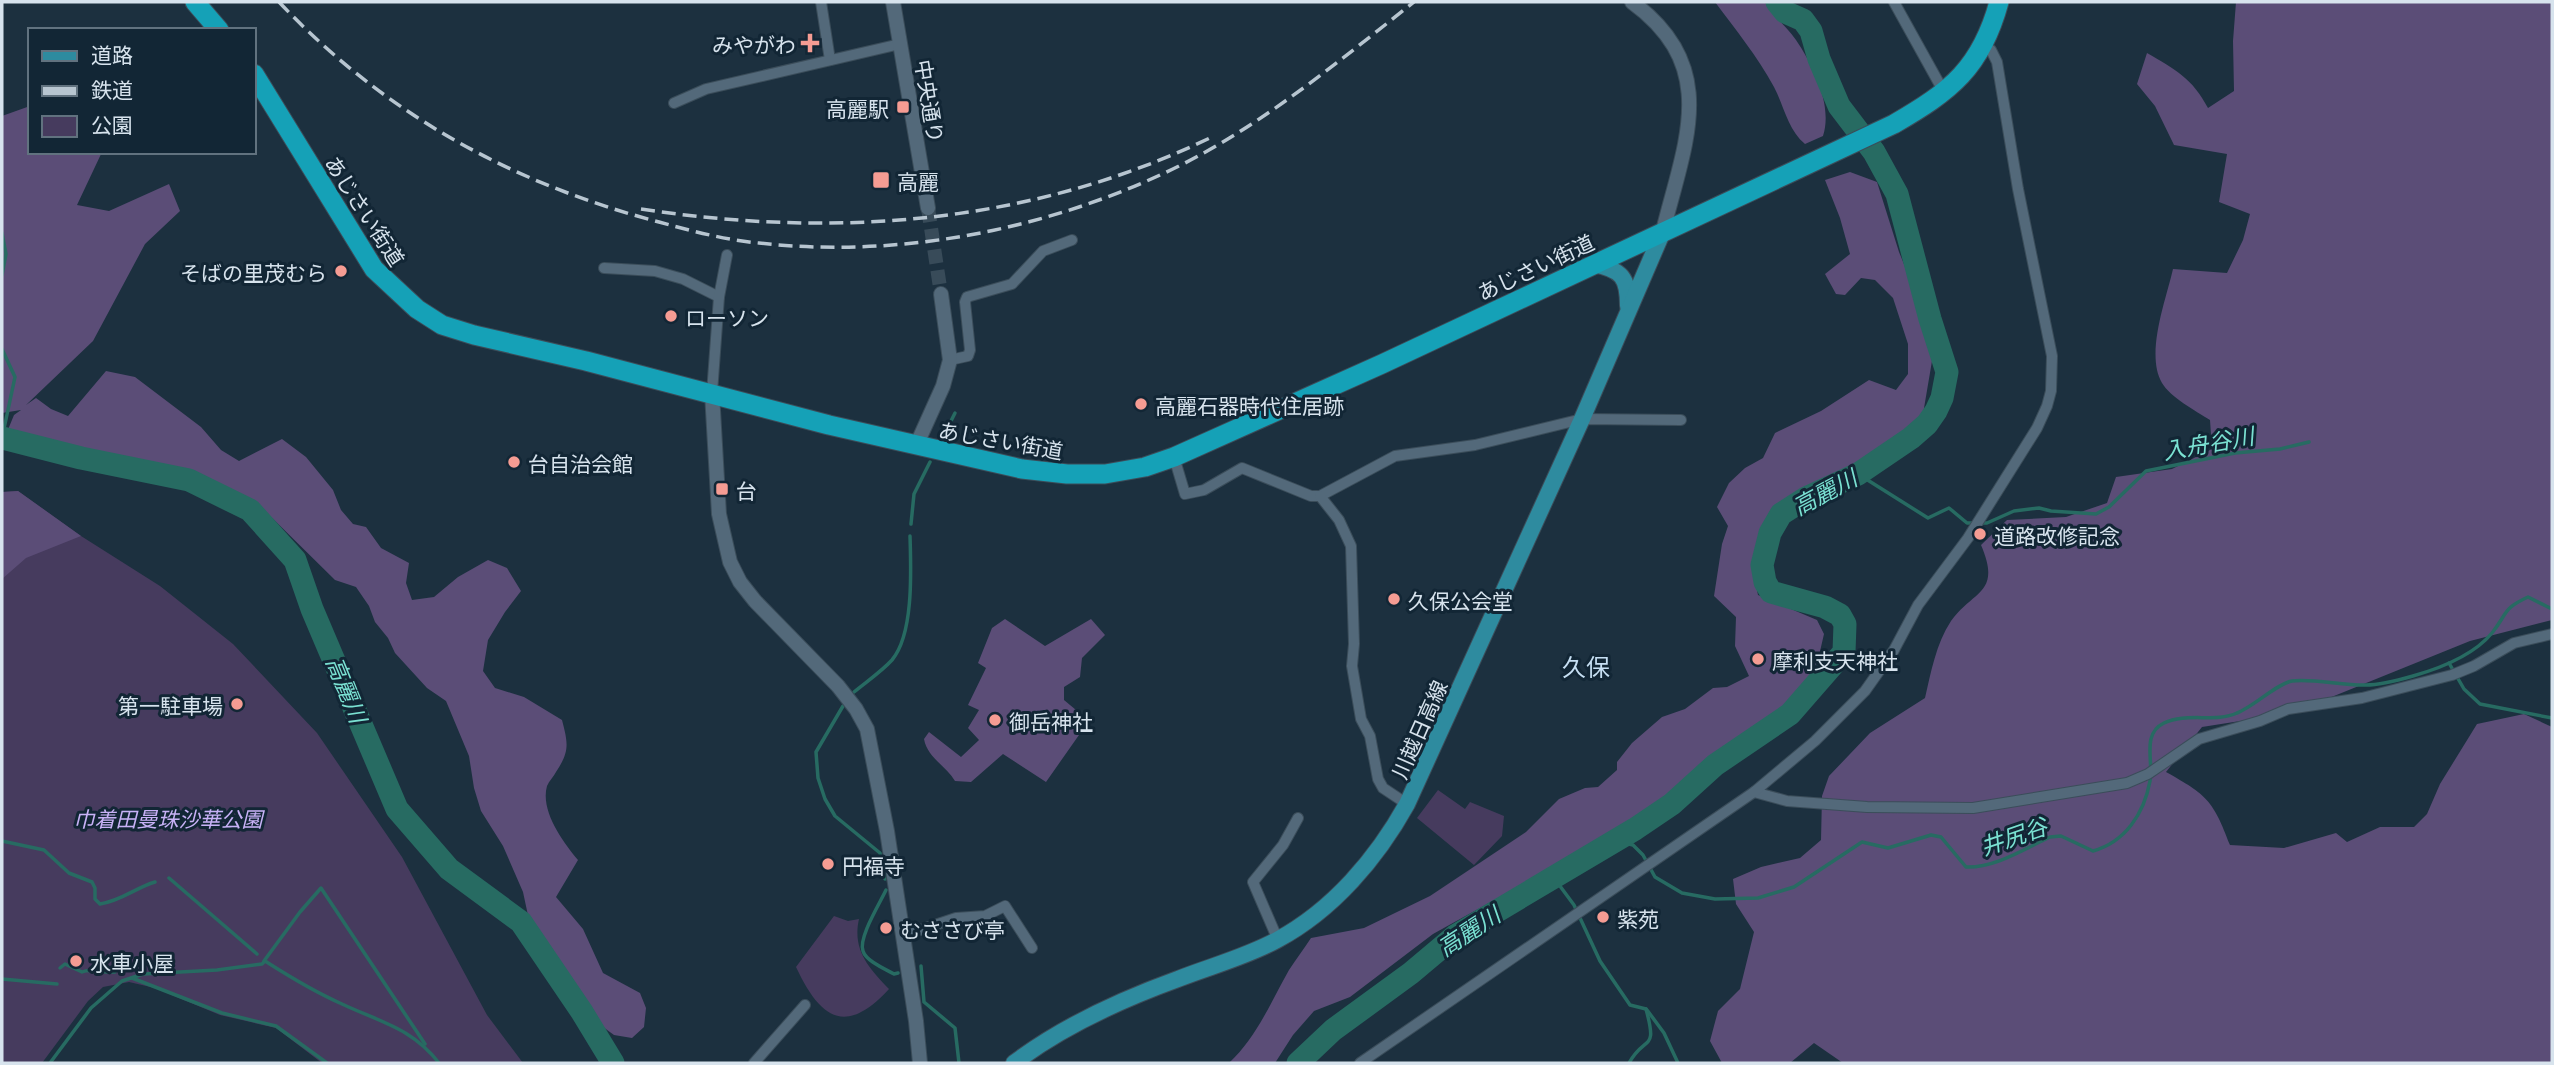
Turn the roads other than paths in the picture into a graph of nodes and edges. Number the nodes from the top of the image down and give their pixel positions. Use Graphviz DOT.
graph roads {
  1 [pos="195,2"];
  2 [pos="821,2"];
  3 [pos="893,2"];
  4 [pos="1632,2"];
  5 [pos="1894,2"];
  6 [pos="1999,2"];
  7 [pos="217,28"];
  8 [pos="900,44"];
  9 [pos="1984,45"];
  10 [pos="830,60"];
  11 [pos="256,77"];
  12 [pos="1945,93"];
  13 [pos="674,103"];
  14 [pos="928,208"];
  15 [pos="1663,231"];
  16 [pos="1072,240"];
  17 [pos="727,255"];
  18 [pos="1593,264"];
  19 [pos="604,268"];
  20 [pos="942,293"];
  21 [pos="719,297"];
  22 [pos="1628,312"];
  23 [pos="950,360"];
  24 [pos="712,393"];
  25 [pos="1582,419"];
  26 [pos="1681,420"];
  27 [pos="916,446"];
  28 [pos="1174,457"];
  29 [pos="1320,496"];
  30 [pos="2552,635"];
  31 [pos="1754,792"];
  32 [pos="1407,804"];
  33 [pos="1298,818"];
  34 [pos="902,936"];
  35 [pos="1278,940"];
  36 [pos="1032,948"];
  37 [pos="805,1005"];
  38 [pos="754,1063"];
  39 [pos="920,1063"];
  40 [pos="1014,1063"];
  41 [pos="1360,1063"];
  1 -- 7 [label="highway"];
  2 -- 10 [label="street"];
  3 -- 8 [label="street, 中央通り"];
  4 -- 15 [label="street"];
  5 -- 12 [label="street"];
  6 -- 9 [label="highway, あじさい街道"];
  8 -- 10 [label="street"];
  8 -- 14 [label="street, 中央通り"];
  9 -- 12 [label="highway, あじさい街道"];
  9 -- 31 [label="street"];
  10 -- 13 [label="street"];
  11 -- 24 [label="highway, あじさい街道"];
  12 -- 15 [label="highway, あじさい街道"];
  15 -- 18 [label="highway, あじさい街道"];
  15 -- 22 [label="main road, 川越日高線"];
  16 -- 23 [label="street"];
  17 -- 21 [label="street"];
  18 -- 22 [label="main road"];
  18 -- 28 [label="highway, あじさい街道"];
  19 -- 21 [label="street"];
  20 -- 23 [label="street"];
  21 -- 24 [label="street"];
  22 -- 25 [label="main road, 川越日高線"];
  23 -- 27 [label="street"];
  24 -- 27 [label="highway, あじさい街道"];
  24 -- 34 [label="street"];
  25 -- 26 [label="street"];
  25 -- 29 [label="street"];
  25 -- 32 [label="main road, 川越日高線"];
  27 -- 28 [label="highway, あじさい街道"];
  28 -- 29 [label="street"];
  29 -- 32 [label="street"];
  30 -- 31 [label="street"];
  31 -- 41 [label="street"];
  32 -- 35 [label="main road, 川越日高線"];
  33 -- 35 [label="street"];
  34 -- 36 [label="street"];
  34 -- 39 [label="street"];
  35 -- 40 [label="main road, 川越日高線"];
  37 -- 38 [label="street"];
}
